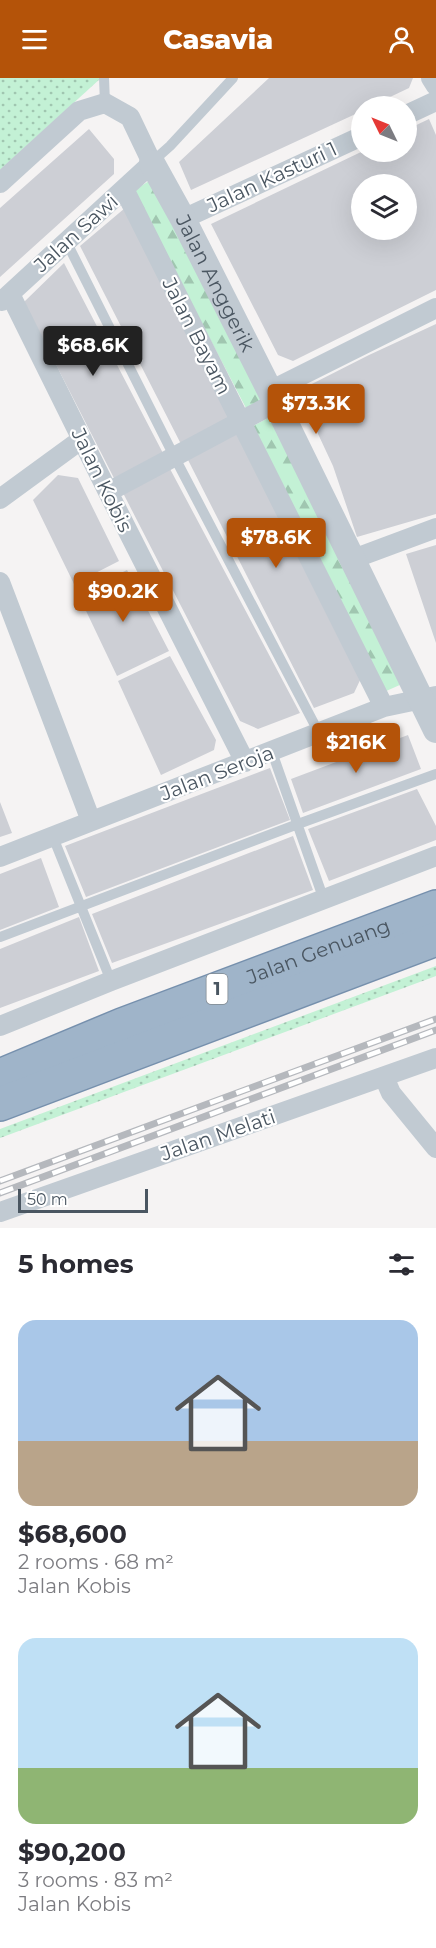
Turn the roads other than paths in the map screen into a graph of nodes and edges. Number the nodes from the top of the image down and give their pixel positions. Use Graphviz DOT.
graph roads {
  1 [pos="104,78"];
  2 [pos="233,78"];
  3 [pos="432,78"];
  4 [pos="436,86"];
  5 [pos="436,101"];
  6 [pos="105,103"];
  7 [pos="417,110"];
  8 [pos="351,141"];
  9 [pos="152,163"];
  10 [pos="0,183"];
  11 [pos="124,189"];
  12 [pos="183,219"];
  13 [pos="66,241"];
  14 [pos="3,300"];
  15 [pos="436,308"];
  16 [pos="272,397"];
  17 [pos="241,422"];
  18 [pos="82,439"];
  19 [pos="175,458"];
  20 [pos="108,492"];
  21 [pos="0,499"];
  22 [pos="436,528"];
  23 [pos="352,559"];
  24 [pos="0,582"];
  25 [pos="429,697"];
  26 [pos="384,707"];
  27 [pos="436,730"];
  28 [pos="319,733"];
  29 [pos="272,752"];
  30 [pos="245,762"];
  31 [pos="436,774"];
  32 [pos="91,821"];
  33 [pos="298,824"];
  34 [pos="52,837"];
  35 [pos="436,856"];
  36 [pos="0,857"];
  37 [pos="324,900"];
  38 [pos="81,906"];
  39 [pos="436,907"];
  40 [pos="0,937"];
  41 [pos="436,939"];
  42 [pos="111,981"];
  43 [pos="0,1026"];
  44 [pos="436,1058"];
  45 [pos="0,1076"];
  46 [pos="384,1077"];
  47 [pos="0,1104"];
  48 [pos="434,1143"];
  49 [pos="0,1212"];
  1 -- 6 [label="lane"];
  2 -- 9 [label="lane"];
  3 -- 4 [label="street"];
  5 -- 7 [label="street"];
  6 -- 9 [label="street"];
  6 -- 10 [label="street"];
  8 -- 12 [label="street, Jalan Kasturi 1"];
  9 -- 11 [label="street, Jalan Sawi"];
  9 -- 12 [label="street, Jalan Anggerik"];
  11 -- 13 [label="street, Jalan Sawi"];
  11 -- 17 [label="street, Jalan Bayam"];
  12 -- 16 [label="street, Jalan Anggerik"];
  13 -- 14 [label="street, Jalan Sawi"];
  13 -- 19 [label="lane"];
  14 -- 18 [label="street, Jalan Kobis"];
  15 -- 16 [label="street"];
  16 -- 17 [label="street"];
  16 -- 23 [label="street, Jalan Anggerik"];
  17 -- 19 [label="street"];
  17 -- 26 [label="street, Jalan Bayam"];
  18 -- 20 [label="street, Jalan Kobis"];
  18 -- 21 [label="street"];
  19 -- 20 [label="street"];
  19 -- 28 [label="lane"];
  20 -- 30 [label="street, Jalan Kobis"];
  22 -- 23 [label="street"];
  23 -- 25 [label="street, Jalan Anggerik"];
  24 -- 32 [label="street"];
  25 -- 26 [label="street, Jalan Seroja"];
  25 -- 27 [label="street, Jalan Anggerik"];
  26 -- 28 [label="street, Jalan Seroja"];
  28 -- 29 [label="street, Jalan Seroja"];
  29 -- 30 [label="street, Jalan Seroja"];
  29 -- 33 [label="lane"];
  30 -- 32 [label="street, Jalan Seroja"];
  31 -- 33 [label="lane"];
  32 -- 34 [label="street, Jalan Seroja"];
  33 -- 37 [label="lane"];
  33 -- 38 [label="lane"];
  34 -- 36 [label="street, Jalan Seroja"];
  34 -- 38 [label="lane"];
  35 -- 37 [label="street"];
  37 -- 42 [label="street"];
  38 -- 40 [label="lane"];
  38 -- 42 [label="lane"];
  39 -- 45 [label="highway, Jalan Genuang / 1"];
  41 -- 47 [label="highway, Jalan Genuang / 1"];
  42 -- 43 [label="street"];
  44 -- 46 [label="street, Jalan Melati"];
  46 -- 48 [label="street"];
  46 -- 49 [label="street, Jalan Melati"];
}
